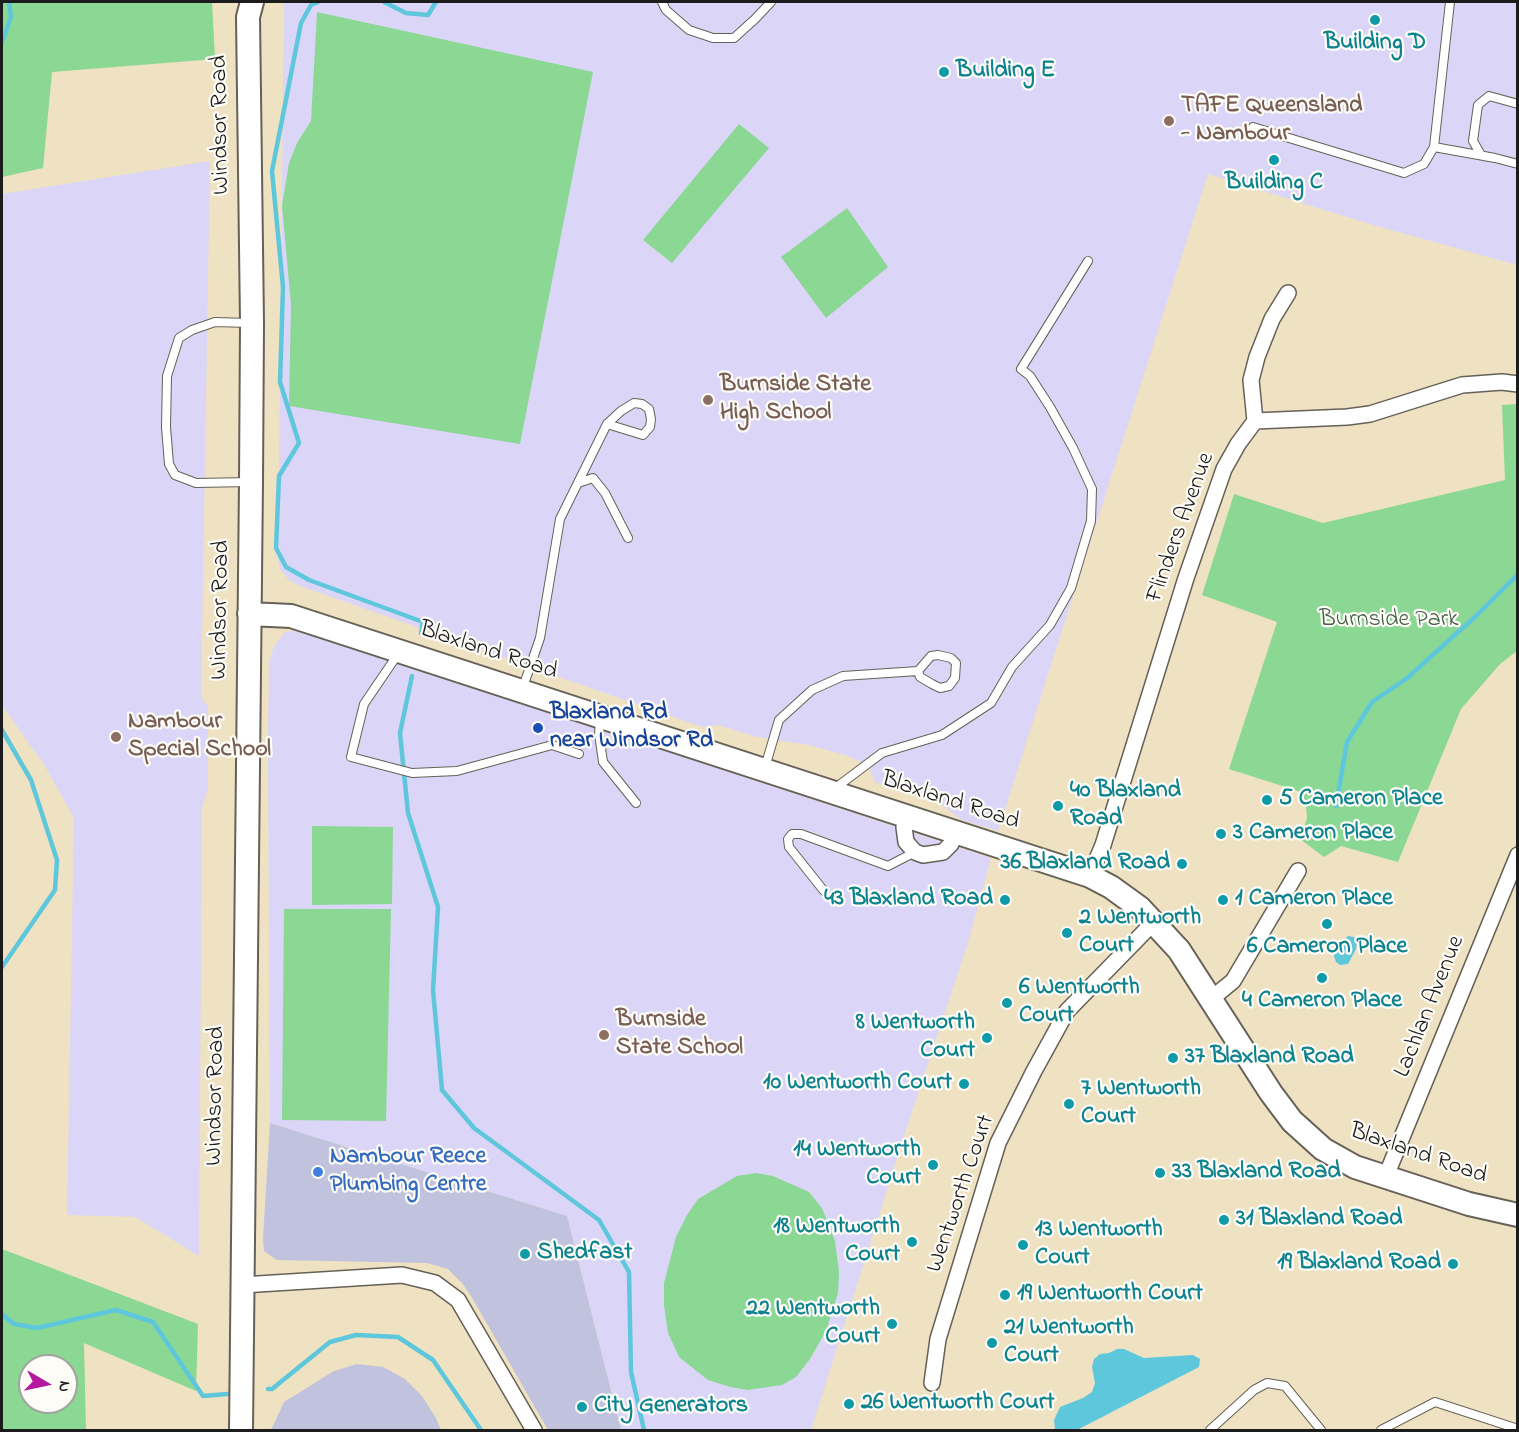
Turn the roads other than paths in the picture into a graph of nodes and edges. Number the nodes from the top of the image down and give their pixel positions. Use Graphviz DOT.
graph roads {
  1 [pos="662,2"];
  2 [pos="771,2"];
  3 [pos="1450,2"];
  4 [pos="248,7"];
  5 [pos="1518,104"];
  6 [pos="1253,127"];
  7 [pos="1434,147"];
  8 [pos="1480,155"];
  9 [pos="1518,164"];
  10 [pos="1088,261"];
  11 [pos="1288,293"];
  12 [pos="252,322"];
  13 [pos="1518,384"];
  14 [pos="1256,421"];
  15 [pos="607,424"];
  16 [pos="251,482"];
  17 [pos="578,483"];
  18 [pos="628,537"];
  19 [pos="249,614"];
  20 [pos="400,652"];
  21 [pos="918,671"];
  22 [pos="522,691"];
  23 [pos="600,717"];
  24 [pos="579,754"];
  25 [pos="764,770"];
  26 [pos="830,791"];
  27 [pos="636,803"];
  28 [pos="907,816"];
  29 [pos="956,832"];
  30 [pos="915,852"];
  31 [pos="1518,855"];
  32 [pos="1299,871"];
  33 [pos="1090,876"];
  34 [pos="824,891"];
  35 [pos="1154,922"];
  36 [pos="1210,999"];
  37 [pos="1386,1176"];
  38 [pos="1518,1215"];
  39 [pos="242,1285"];
  40 [pos="932,1383"];
  41 [pos="1518,1429"];
  42 [pos="241,1431"];
  43 [pos="534,1431"];
  44 [pos="1210,1431"];
  45 [pos="1321,1431"];
  46 [pos="1381,1431"];
  1 -- 2 [label="lane"];
  3 -- 7 [label="lane"];
  4 -- 12 [label="street, Windsor Road"];
  5 -- 8 [label="lane"];
  6 -- 7 [label="lane"];
  7 -- 8 [label="lane"];
  8 -- 9 [label="lane"];
  10 -- 26 [label="lane"];
  11 -- 14 [label="street"];
  12 -- 16 [label="street, Windsor Road"];
  12 -- 16 [label="lane"];
  13 -- 14 [label="street"];
  14 -- 33 [label="street, Flinders Avenue"];
  15 -- 15 [label="lane"];
  15 -- 17 [label="lane"];
  16 -- 19 [label="street, Windsor Road"];
  17 -- 18 [label="lane"];
  17 -- 22 [label="lane"];
  19 -- 20 [label="street, Blaxland Road"];
  19 -- 39 [label="street, Windsor Road"];
  20 -- 22 [label="street, Blaxland Road"];
  20 -- 24 [label="lane"];
  21 -- 21 [label="lane"];
  21 -- 25 [label="lane"];
  22 -- 23 [label="street, Blaxland Road"];
  23 -- 25 [label="street, Blaxland Road"];
  23 -- 27 [label="lane"];
  25 -- 26 [label="street, Blaxland Road"];
  26 -- 28 [label="street, Blaxland Road"];
  28 -- 29 [label="street, Blaxland Road"];
  28 -- 30 [label="street"];
  29 -- 30 [label="street"];
  29 -- 33 [label="street, Blaxland Road"];
  30 -- 34 [label="lane"];
  31 -- 37 [label="street, Lachlan Avenue"];
  32 -- 36 [label="street"];
  33 -- 35 [label="street, Blaxland Road"];
  35 -- 36 [label="street, Blaxland Road"];
  35 -- 40 [label="street, Wentworth Court"];
  36 -- 37 [label="street, Blaxland Road"];
  37 -- 38 [label="street, Blaxland Road"];
  39 -- 42 [label="street, Windsor Road"];
  39 -- 43 [label="street"];
  41 -- 46 [label="lane"];
  44 -- 45 [label="lane"];
}
